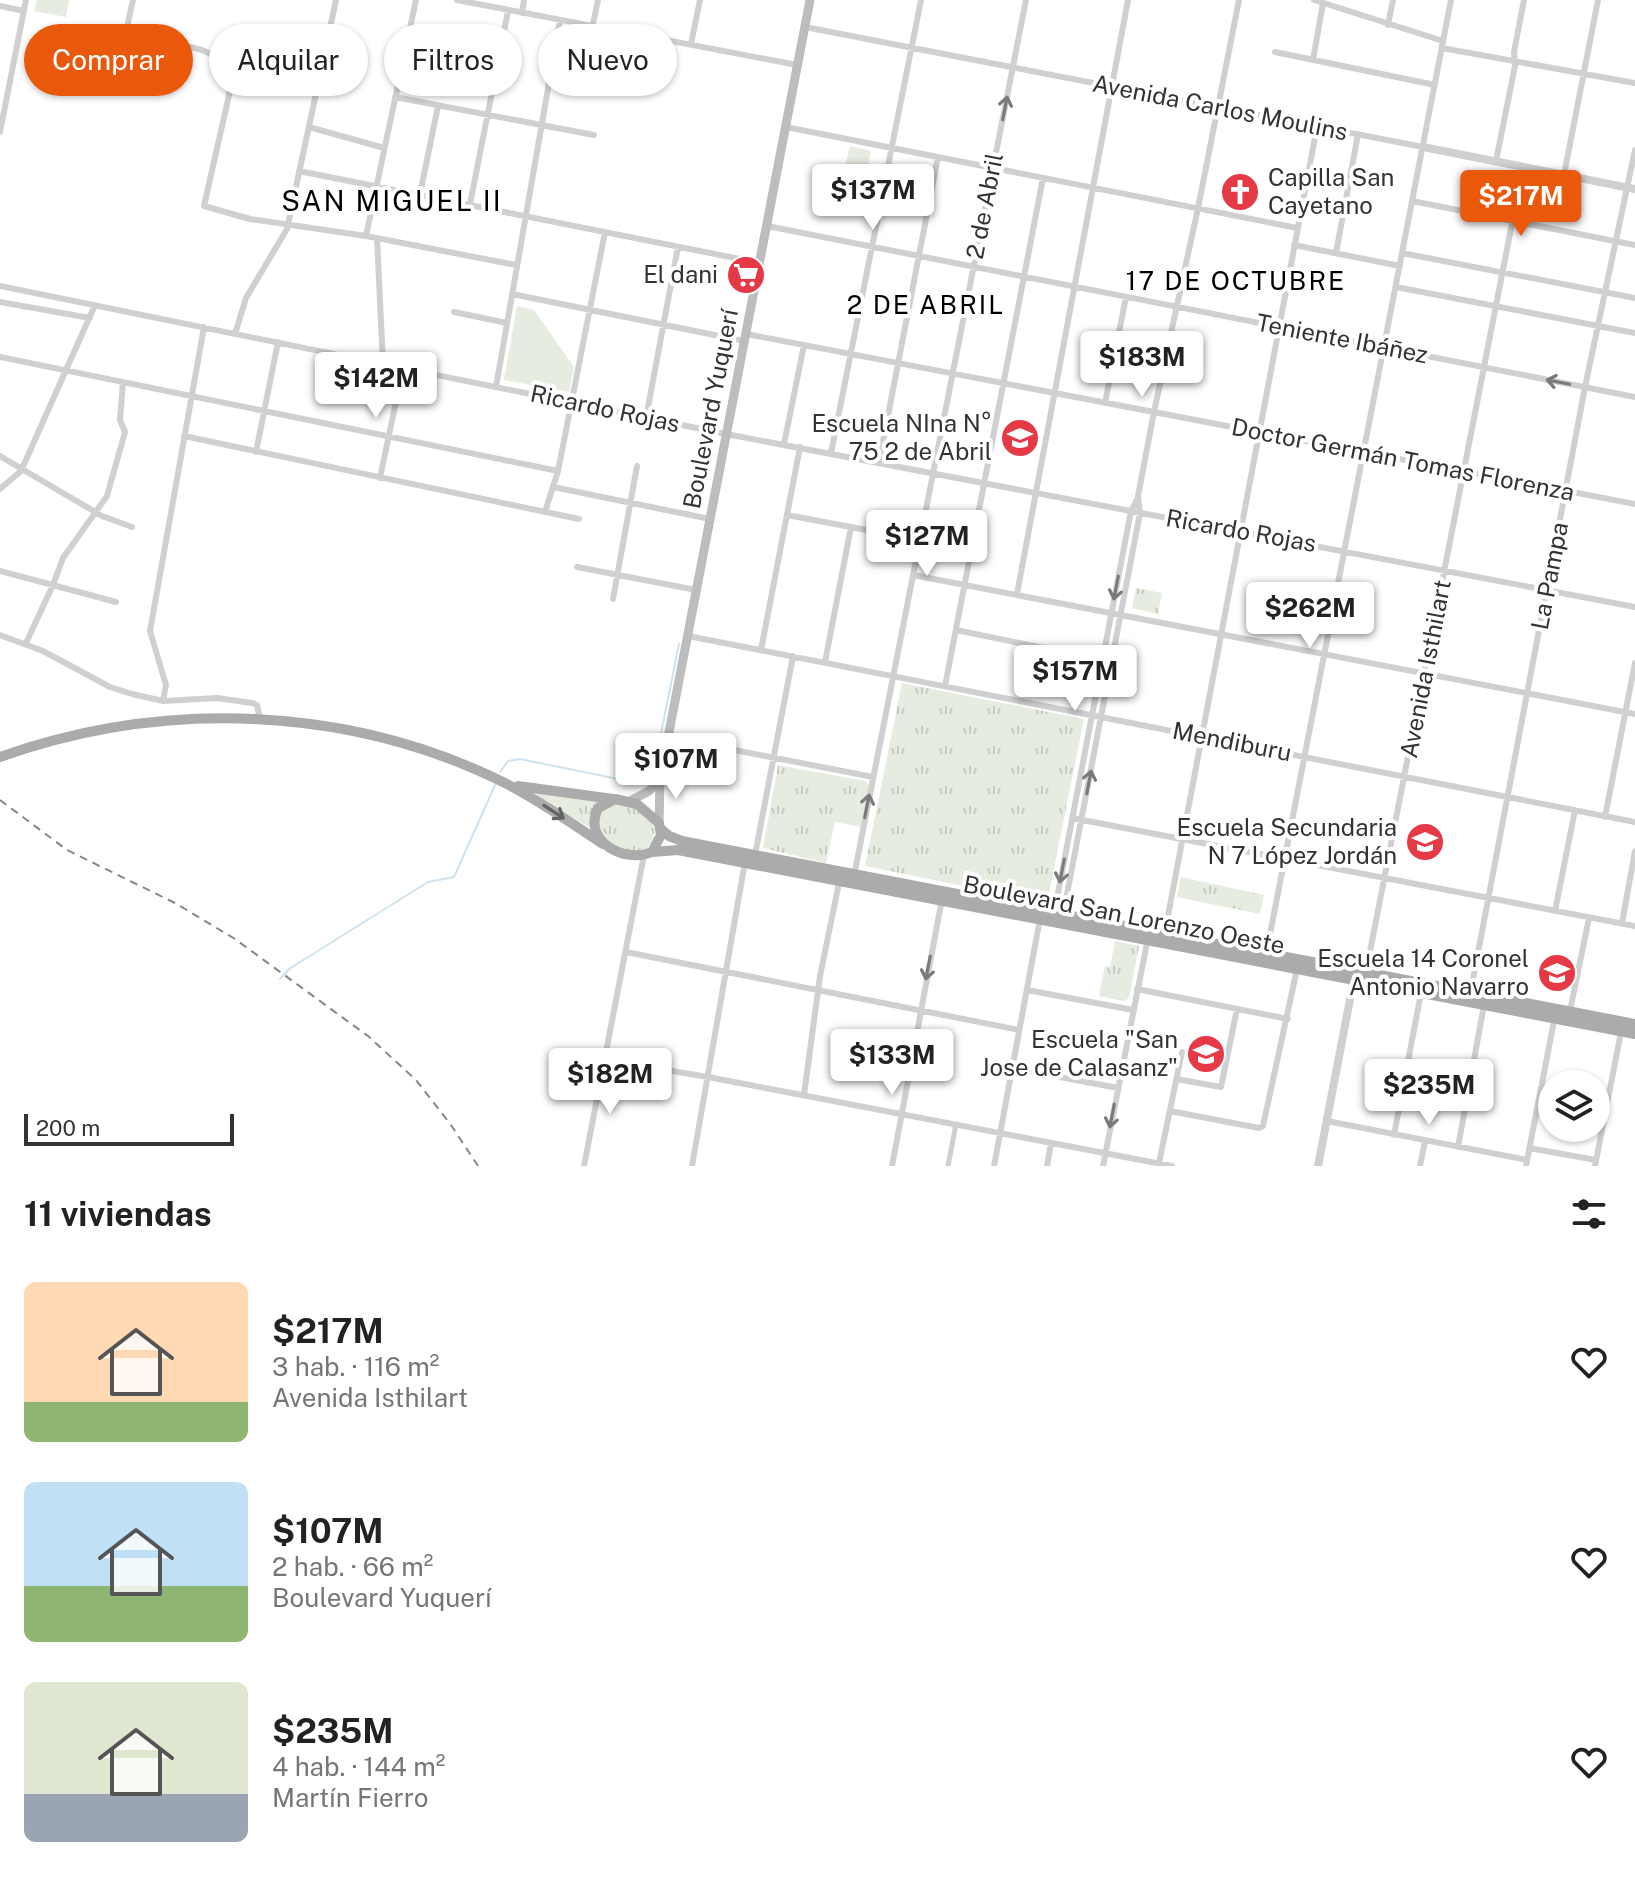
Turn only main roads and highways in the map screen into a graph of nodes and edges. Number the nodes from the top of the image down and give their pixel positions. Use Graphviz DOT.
graph roads {
  1 [pos="810,0"];
  2 [pos="0,757"];
  3 [pos="660,779"];
  4 [pos="504,782"];
  5 [pos="615,799"];
  6 [pos="630,801"];
  7 [pos="660,826"];
  8 [pos="603,844"];
  9 [pos="648,853"];
  10 [pos="840,876"];
  11 [pos="943,895"];
  12 [pos="1058,918"];
  13 [pos="1266,958"];
  14 [pos="1470,997"];
  15 [pos="1555,1014"];
  16 [pos="1635,1024"];
  17 [pos="1635,1034"];
  1 -- 3 [label="main road, Boulevard Yuquerí"];
  2 -- 4 [label="main road"];
  3 -- 6 [label="main road"];
  3 -- 7 [label="main road, Boulevard Yuquerí"];
  4 -- 5 [label="main road"];
  4 -- 8 [label="main road, one-way"];
  5 -- 6 [label="main road"];
  5 -- 8 [label="main road"];
  6 -- 7 [label="main road"];
  7 -- 9 [label="main road"];
  7 -- 10 [label="main road, Boulevard San Lorenzo Oeste"];
  8 -- 9 [label="main road"];
  9 -- 10 [label="main road, Boulevard San Lorenzo Oeste"];
  10 -- 11 [label="main road, Boulevard San Lorenzo Oeste"];
  11 -- 12 [label="main road, Boulevard San Lorenzo Oeste"];
  11 -- 12 [label="main road, Boulevard San Lorenzo Oeste"];
  12 -- 13 [label="main road, Boulevard San Lorenzo Oeste"];
  13 -- 14 [label="main road, Boulevard San Lorenzo Oeste"];
  13 -- 14 [label="main road, Boulevard San Lorenzo Oeste"];
  14 -- 15 [label="main road, Boulevard San Lorenzo Oeste"];
  14 -- 15 [label="main road, Boulevard San Lorenzo Oeste"];
  15 -- 16 [label="main road, Boulevard San Lorenzo Oeste"];
  15 -- 17 [label="main road, Boulevard San Lorenzo Oeste"];
}
